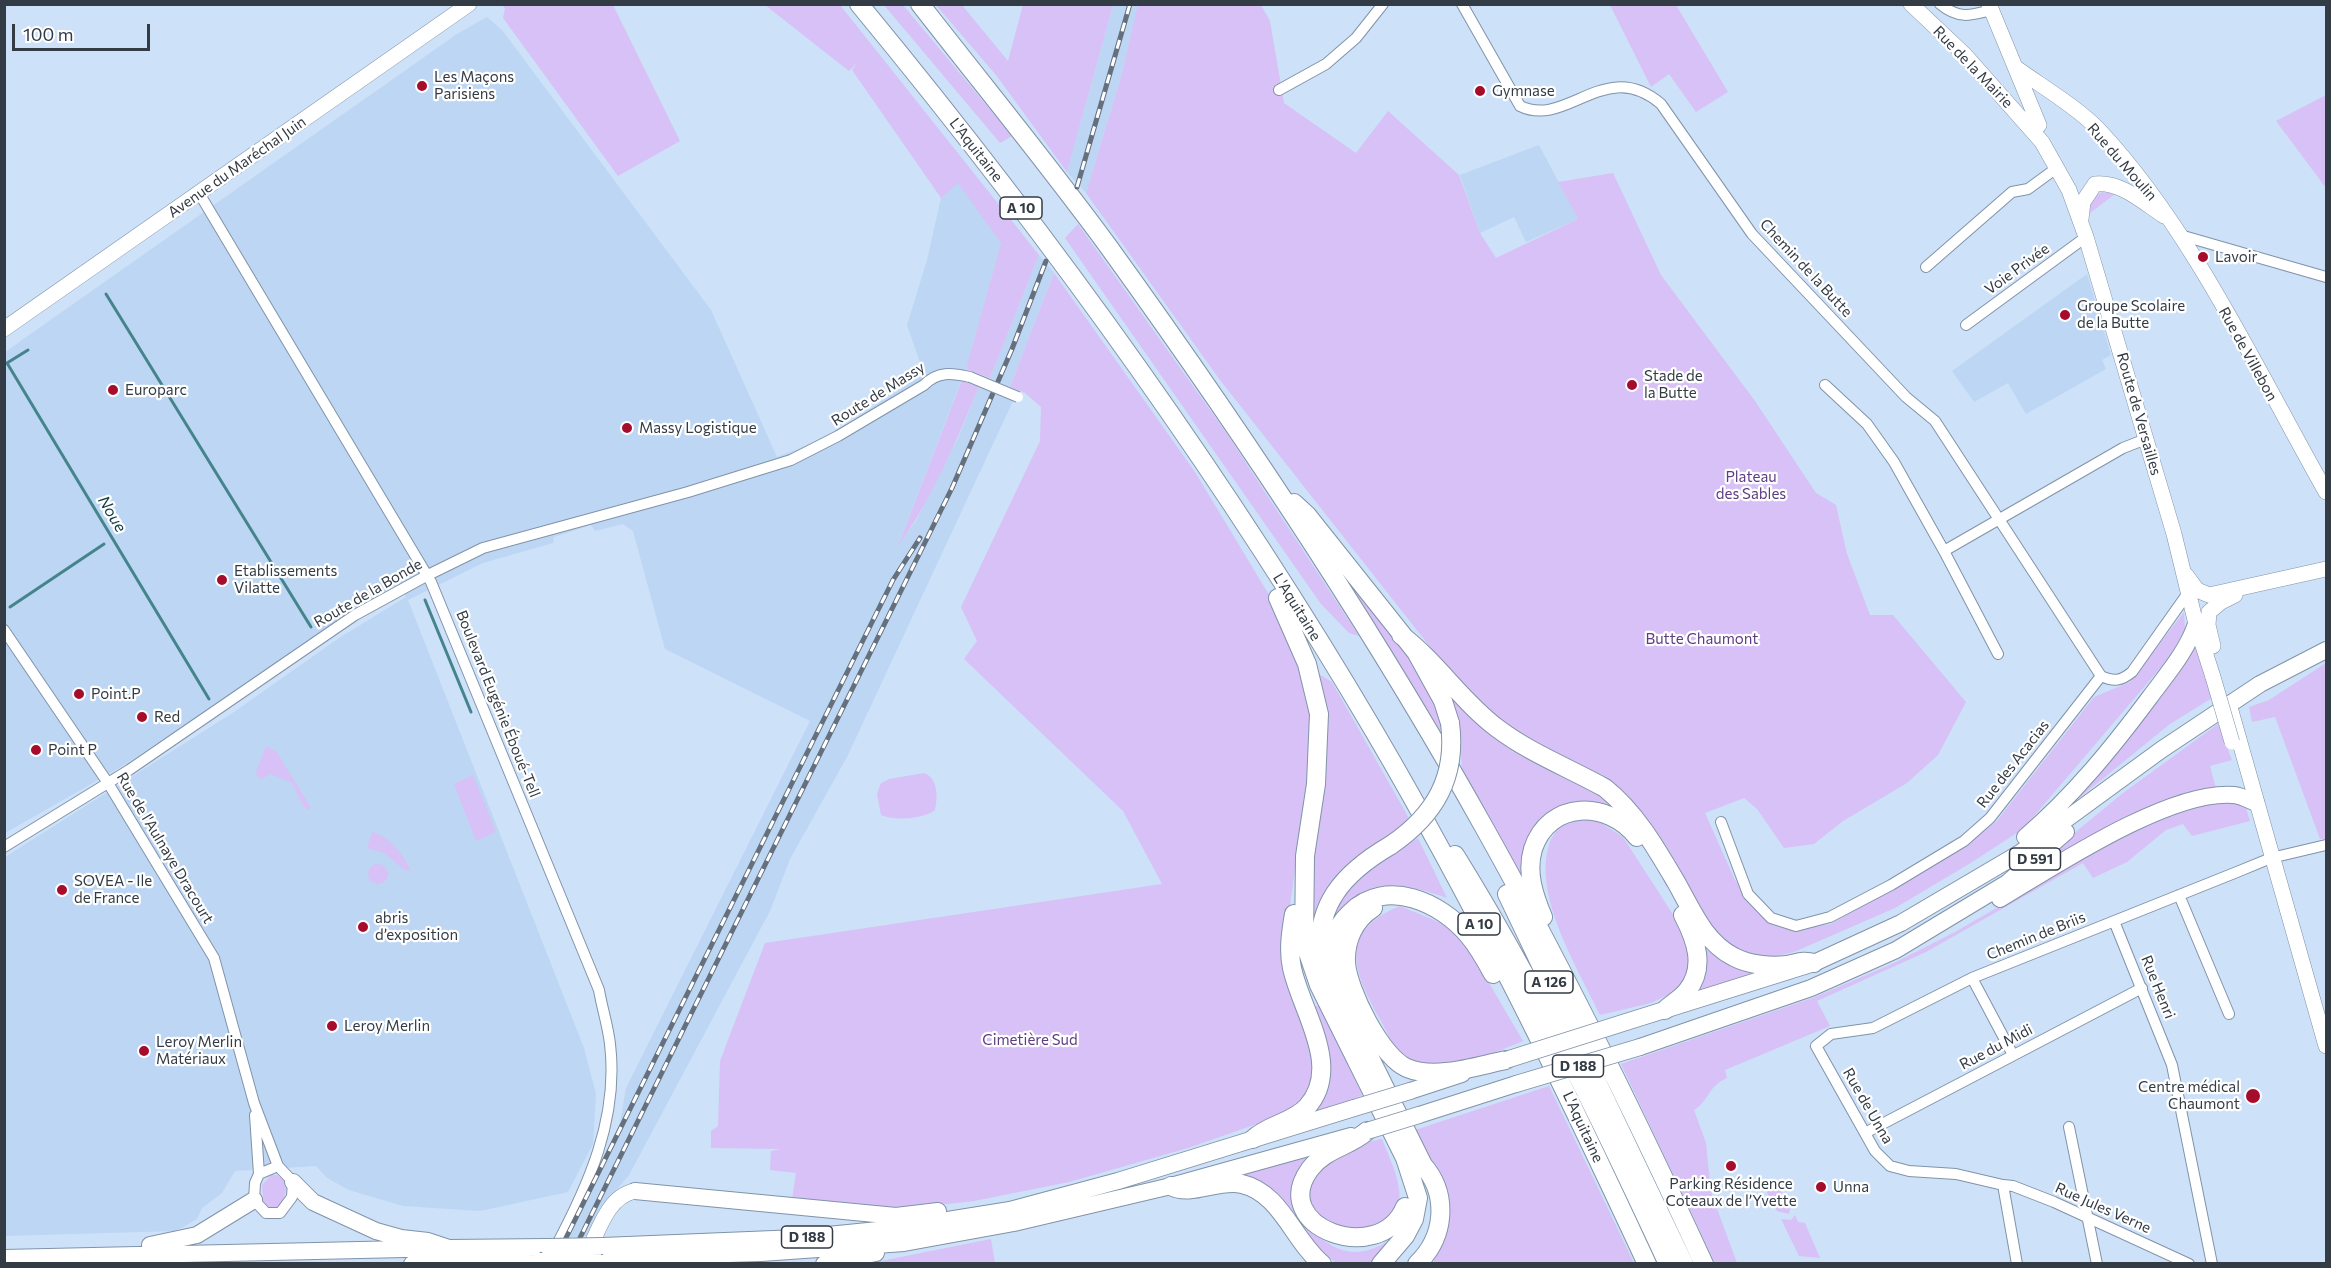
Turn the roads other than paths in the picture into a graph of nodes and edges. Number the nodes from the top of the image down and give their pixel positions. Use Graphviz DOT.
graph roads {
  1 [pos="469,4"];
  2 [pos="859,4"];
  3 [pos="920,4"];
  4 [pos="1383,4"];
  5 [pos="1462,4"];
  6 [pos="1911,4"];
  7 [pos="1940,4"];
  8 [pos="1990,7"];
  9 [pos="2015,67"];
  10 [pos="1279,90"];
  11 [pos="2033,131"];
  12 [pos="2058,167"];
  13 [pos="199,193"];
  14 [pos="2166,218"];
  15 [pos="2081,219"];
  16 [pos="2179,235"];
  17 [pos="2086,237"];
  18 [pos="1926,267"];
  19 [pos="2326,277"];
  20 [pos="1966,325"];
  21 [pos="4,329"];
  22 [pos="1825,385"];
  23 [pos="1018,397"];
  24 [pos="2146,439"];
  25 [pos="791,460"];
  26 [pos="1274,485"];
  27 [pos="2326,492"];
  28 [pos="1999,521"];
  29 [pos="1254,539"];
  30 [pos="1944,551"];
  31 [pos="2326,568"];
  32 [pos="428,575"];
  33 [pos="2186,576"];
  34 [pos="2256,585"];
  35 [pos="2188,593"];
  36 [pos="2196,624"];
  37 [pos="4,630"];
  38 [pos="1401,635"];
  39 [pos="2326,650"];
  40 [pos="1998,654"];
  41 [pos="2217,675"];
  42 [pos="2100,676"];
  43 [pos="1411,702"];
  44 [pos="2236,739"];
  45 [pos="2162,750"];
  46 [pos="1389,757"];
  47 [pos="108,783"];
  48 [pos="2256,804"];
  49 [pos="1721,822"];
  50 [pos="2326,845"];
  51 [pos="4,847"];
  52 [pos="1305,856"];
  53 [pos="2271,858"];
  54 [pos="1974,881"];
  55 [pos="2179,895"];
  56 [pos="1404,897"];
  57 [pos="2114,921"];
  58 [pos="1896,950"];
  59 [pos="1814,963"];
  60 [pos="1559,970"];
  61 [pos="1972,978"];
  62 [pos="2142,988"];
  63 [pos="1665,1010"];
  64 [pos="2229,1014"];
  65 [pos="1352,1022"];
  66 [pos="1626,1022"];
  67 [pos="1816,1046"];
  68 [pos="2326,1046"];
  69 [pos="1640,1047"];
  70 [pos="2013,1056"];
  71 [pos="1506,1060"];
  72 [pos="1567,1093"];
  73 [pos="254,1103"];
  74 [pos="1384,1119"];
  75 [pos="2069,1127"];
  76 [pos="1367,1131"];
  77 [pos="1865,1133"];
  78 [pos="1252,1139"];
  79 [pos="1423,1165"];
  80 [pos="278,1166"];
  81 [pos="259,1174"];
  82 [pos="293,1182"];
  83 [pos="2003,1185"];
  84 [pos="1171,1186"];
  85 [pos="635,1191"];
  86 [pos="254,1200"];
  87 [pos="1010,1210"];
  88 [pos="2089,1218"];
  89 [pos="904,1242"];
  90 [pos="449,1248"];
  91 [pos="105,1256"];
  92 [pos="593,1256"];
  93 [pos="545,1257"];
  94 [pos="4,1258"];
  95 [pos="412,1263"];
  96 [pos="824,1263"];
  97 [pos="1322,1263"];
  98 [pos="1381,1263"];
  99 [pos="1394,1263"];
  100 [pos="1417,1263"];
  101 [pos="1647,1263"];
  102 [pos="1668,1263"];
  103 [pos="1684,1263"];
  104 [pos="1704,1263"];
  105 [pos="2017,1263"];
  106 [pos="2097,1263"];
  107 [pos="2189,1263"];
  108 [pos="2212,1263"];
  1 -- 13 [label="main road, Avenue du Maréchal Juin"];
  2 -- 29 [label="highway, L'Aquitaine / A 10"];
  3 -- 26 [label="highway"];
  4 -- 10 [label="street"];
  5 -- 28 [label="street, Chemin de la Butte"];
  6 -- 11 [label="main road, Rue de la Mairie"];
  7 -- 8 [label="street"];
  8 -- 9 [label="main road, Route de Versailles"];
  9 -- 11 [label="main road, Route de Versailles"];
  9 -- 14 [label="main road, Rue du Moulin"];
  11 -- 12 [label="main road, Route de Versailles"];
  12 -- 15 [label="main road, Route de Versailles"];
  12 -- 18 [label="street"];
  13 -- 21 [label="main road, Avenue du Maréchal Juin"];
  13 -- 32 [label="street, Boulevard Eugénie Éboué-Tell"];
  14 -- 15 [label="main road"];
  14 -- 16 [label="main road, Rue de Villebon"];
  15 -- 17 [label="main road, Route de Versailles"];
  16 -- 19 [label="street"];
  16 -- 27 [label="main road, Rue de Villebon"];
  17 -- 20 [label="street, Voie Privée"];
  17 -- 24 [label="main road, Route de Versailles"];
  22 -- 30 [label="street"];
  23 -- 25 [label="street, Route de Massy, bridge"];
  24 -- 28 [label="street"];
  24 -- 33 [label="main road, Route de Versailles"];
  25 -- 32 [label="street, Route de la Bonde"];
  26 -- 38 [label="highway"];
  26 -- 43 [label="highway"];
  28 -- 30 [label="street"];
  28 -- 42 [label="street"];
  29 -- 46 [label="highway, L'Aquitaine / A 10"];
  29 -- 52 [label="highway"];
  30 -- 40 [label="street"];
  31 -- 34 [label="main road"];
  32 -- 47 [label="street, Route de la Bonde"];
  32 -- 93 [label="street, Boulevard Eugénie Éboué-Tell"];
  33 -- 34 [label="main road"];
  33 -- 35 [label="main road, Route de Versailles"];
  34 -- 41 [label="main road"];
  35 -- 36 [label="main road, Route de Versailles"];
  35 -- 42 [label="street"];
  36 -- 41 [label="main road, Route de Versailles"];
  36 -- 54 [label="main road"];
  37 -- 47 [label="street, Rue de l'Aulnaye Dracourt"];
  38 -- 59 [label="highway"];
  38 -- 65 [label="highway, bridge"];
  39 -- 45 [label="main road, D 591"];
  41 -- 44 [label="main road, Route de Versailles, bridge"];
  41 -- 44 [label="main road, Route de Versailles"];
  42 -- 49 [label="street, Rue des Acacias"];
  43 -- 60 [label="highway"];
  43 -- 103 [label="highway, A 126"];
  44 -- 48 [label="main road, Route de Versailles"];
  45 -- 54 [label="main road, D 591"];
  45 -- 58 [label="main road, D 591"];
  46 -- 72 [label="highway, L'Aquitaine / A 10"];
  46 -- 102 [label="highway, A 126"];
  47 -- 51 [label="street, Route de la Bonde"];
  47 -- 73 [label="street, Rue de l'Aulnaye Dracourt"];
  48 -- 53 [label="main road, Route de Versailles"];
  48 -- 58 [label="main road"];
  50 -- 53 [label="street, Chemin de Briis"];
  52 -- 74 [label="highway"];
  52 -- 78 [label="highway"];
  53 -- 55 [label="street, Chemin de Briis"];
  53 -- 68 [label="main road, Route de Versailles"];
  54 -- 59 [label="main road, D 591"];
  55 -- 57 [label="street, Chemin de Briis"];
  55 -- 64 [label="street"];
  56 -- 65 [label="highway"];
  56 -- 71 [label="highway"];
  56 -- 72 [label="highway"];
  57 -- 61 [label="street, Chemin de Briis"];
  57 -- 62 [label="street, Rue Henri"];
  58 -- 69 [label="main road, D 591"];
  59 -- 63 [label="main road, D 591"];
  60 -- 63 [label="highway"];
  60 -- 104 [label="highway"];
  61 -- 67 [label="street, Chemin de Briis"];
  61 -- 70 [label="street"];
  62 -- 70 [label="street, Rue du Midi"];
  62 -- 108 [label="street, Rue Henri"];
  63 -- 66 [label="main road, D 591"];
  65 -- 79 [label="highway"];
  66 -- 71 [label="main road, D 188, bridge"];
  67 -- 77 [label="street, Rue de Unna"];
  69 -- 76 [label="main road, D 188, bridge"];
  70 -- 77 [label="street, Rue du Midi"];
  71 -- 78 [label="main road, D 188, bridge"];
  72 -- 101 [label="highway, L'Aquitaine / A 10"];
  73 -- 80 [label="street, Rue de l'Aulnaye Dracourt"];
  73 -- 81 [label="street, Rue de l'Aulnaye Dracourt"];
  74 -- 76 [label="highway"];
  74 -- 98 [label="highway"];
  75 -- 88 [label="street"];
  76 -- 84 [label="main road, D 188"];
  77 -- 83 [label="street, Rue de Unna"];
  78 -- 87 [label="main road, D 188"];
  79 -- 99 [label="highway"];
  79 -- 100 [label="highway"];
  80 -- 81 [label="street"];
  80 -- 82 [label="street"];
  81 -- 86 [label="street"];
  82 -- 86 [label="street"];
  82 -- 90 [label="main road"];
  83 -- 88 [label="street, Rue Jules Verne"];
  83 -- 105 [label="street"];
  84 -- 89 [label="main road, D 188"];
  84 -- 97 [label="highway"];
  85 -- 87 [label="main road"];
  85 -- 92 [label="main road"];
  86 -- 91 [label="main road"];
  87 -- 92 [label="main road, D 188"];
  88 -- 106 [label="street"];
  88 -- 107 [label="street, Rue Jules Verne"];
  89 -- 92 [label="main road, D 188"];
  89 -- 96 [label="main road"];
  90 -- 91 [label="main road, D 188"];
  90 -- 93 [label="main road, D 188"];
  91 -- 94 [label="main road, D 188"];
  92 -- 93 [label="main road, D 188, bridge"];
  93 -- 95 [label="main road, D 188"];
}
